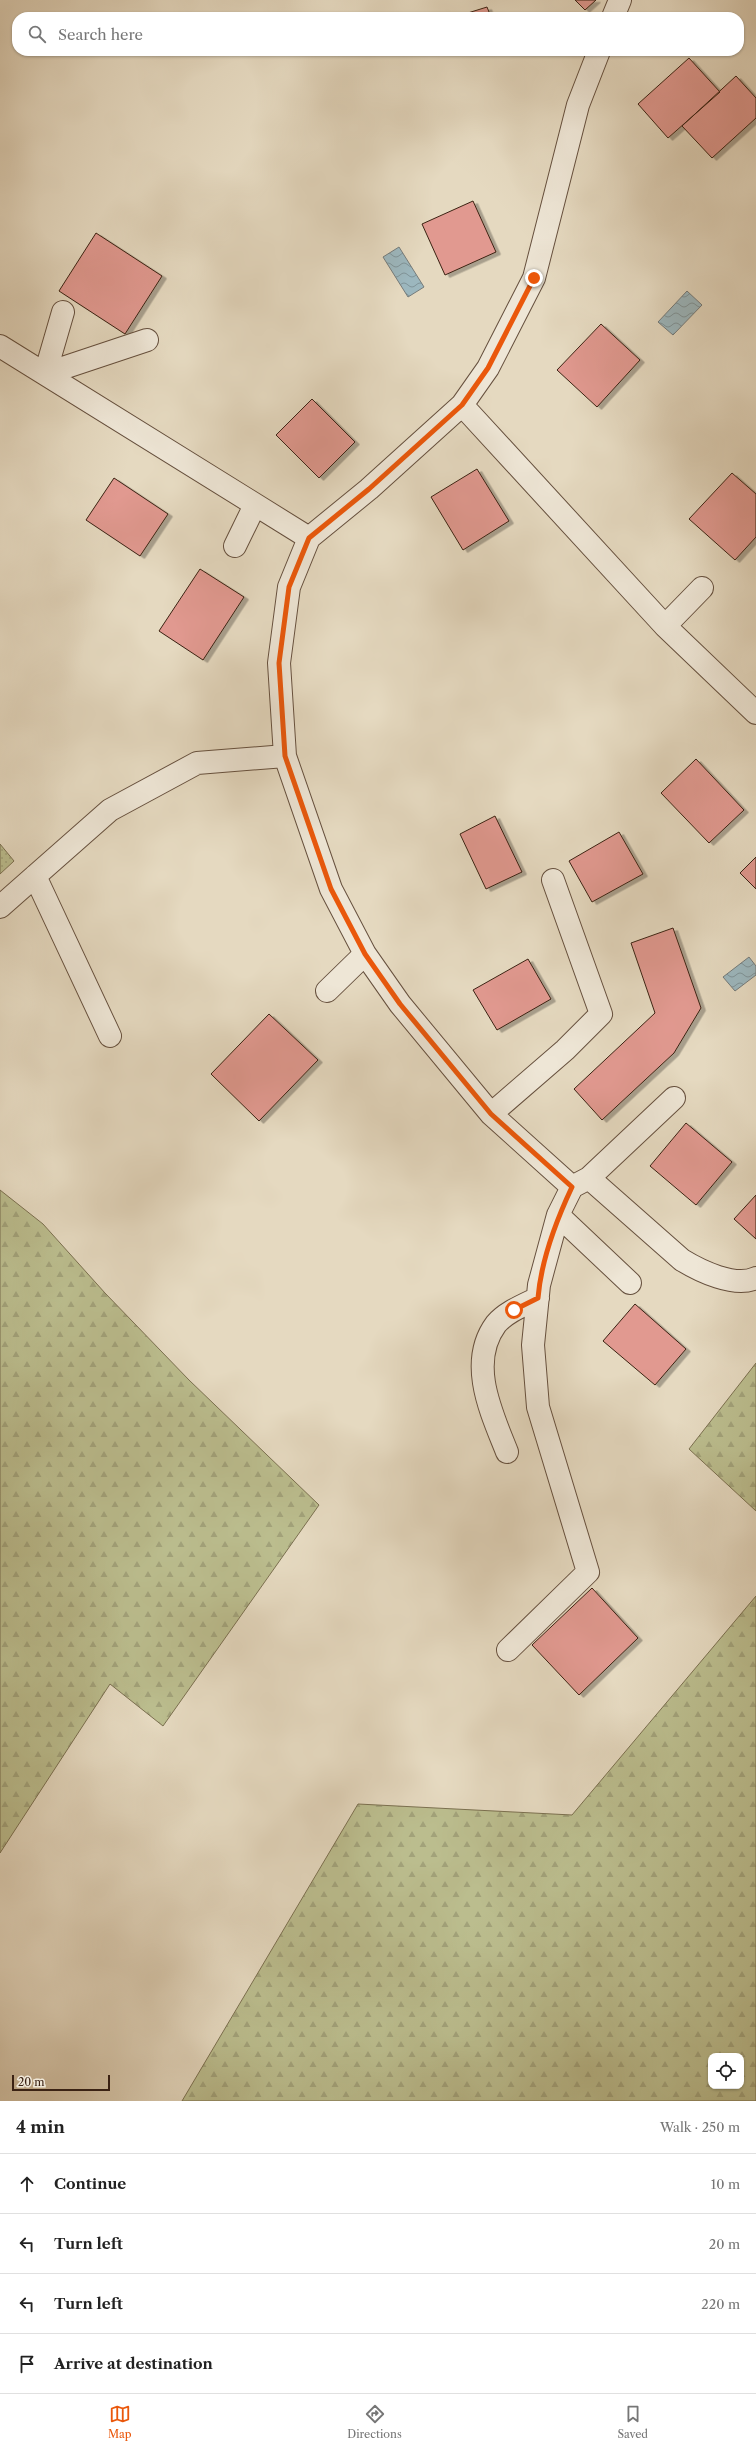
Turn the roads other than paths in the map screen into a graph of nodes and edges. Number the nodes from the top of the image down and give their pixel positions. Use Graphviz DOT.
graph roads {
  1 [pos="620,0"];
  2 [pos="615,12"];
  3 [pos="597,56"];
  4 [pos="63,312"];
  5 [pos="148,340"];
  6 [pos="0,346"];
  7 [pos="45,374"];
  8 [pos="462,405"];
  9 [pos="255,505"];
  10 [pos="309,538"];
  11 [pos="235,546"];
  12 [pos="702,588"];
  13 [pos="665,626"];
  14 [pos="756,714"];
  15 [pos="285,756"];
  16 [pos="36,876"];
  17 [pos="553,880"];
  18 [pos="0,907"];
  19 [pos="365,954"];
  20 [pos="327,991"];
  21 [pos="110,1036"];
  22 [pos="674,1098"];
  23 [pos="491,1114"];
  24 [pos="580,1182"];
  25 [pos="558,1215"];
  26 [pos="756,1278"];
  27 [pos="630,1282"];
  28 [pos="538,1298"];
  29 [pos="507,1452"];
  30 [pos="508,1650"];
  1 -- 2 [label="street"];
  3 -- 8 [label="street"];
  4 -- 7 [label="street"];
  5 -- 7 [label="street"];
  6 -- 7 [label="street"];
  7 -- 9 [label="street"];
  8 -- 10 [label="street"];
  8 -- 13 [label="street"];
  9 -- 10 [label="street"];
  9 -- 11 [label="street"];
  10 -- 15 [label="street"];
  12 -- 13 [label="street"];
  13 -- 14 [label="street"];
  15 -- 16 [label="street"];
  15 -- 19 [label="street"];
  16 -- 18 [label="street"];
  16 -- 21 [label="street"];
  17 -- 23 [label="street"];
  19 -- 20 [label="street"];
  19 -- 23 [label="street"];
  22 -- 24 [label="street"];
  23 -- 24 [label="street"];
  24 -- 25 [label="street"];
  24 -- 26 [label="street"];
  25 -- 27 [label="street"];
  25 -- 28 [label="street"];
  28 -- 29 [label="street"];
  28 -- 30 [label="street"];
}
